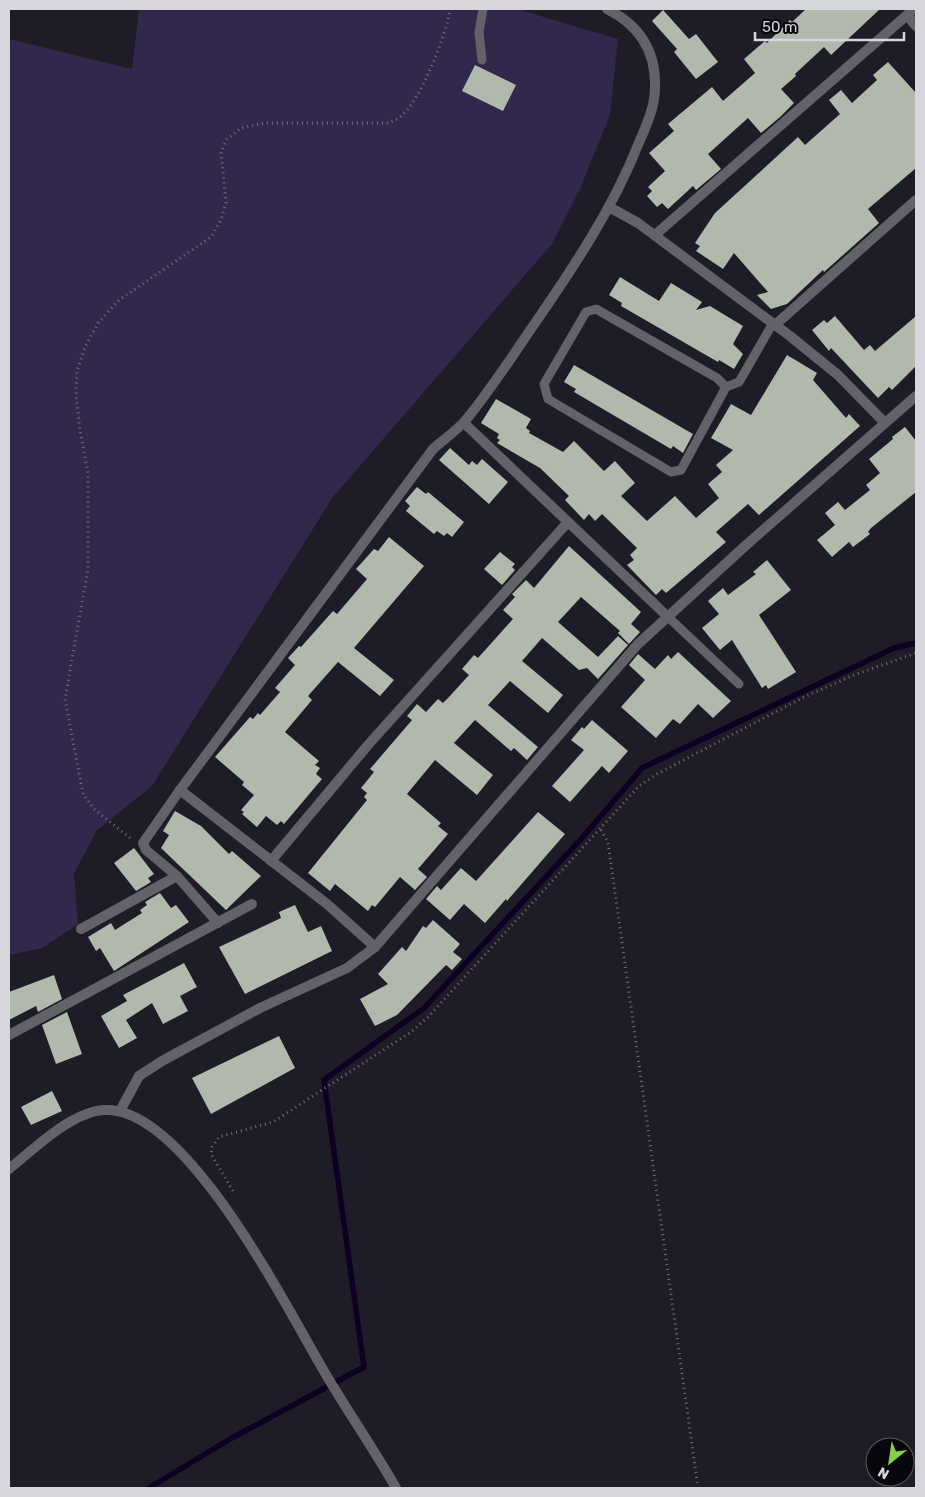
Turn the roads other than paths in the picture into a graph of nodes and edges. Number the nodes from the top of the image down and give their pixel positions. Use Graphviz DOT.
graph roads {
  1 [pos="483,9"];
  2 [pos="607,9"];
  3 [pos="910,12"];
  4 [pos="916,26"];
  5 [pos="482,60"];
  6 [pos="916,200"];
  7 [pos="609,207"];
  8 [pos="655,235"];
  9 [pos="774,324"];
  10 [pos="726,387"];
  11 [pos="916,396"];
  12 [pos="464,423"];
  13 [pos="885,423"];
  14 [pos="568,522"];
  15 [pos="667,616"];
  16 [pos="739,684"];
  17 [pos="180,790"];
  18 [pos="271,861"];
  19 [pos="177,876"];
  20 [pos="252,904"];
  21 [pos="218,923"];
  22 [pos="81,929"];
  23 [pos="374,947"];
  24 [pos="9,1035"];
  25 [pos="120,1111"];
  26 [pos="9,1169"];
  27 [pos="396,1488"];
  1 -- 5 [label="lane"];
  2 -- 7 [label="street"];
  3 -- 4 [label="street"];
  3 -- 8 [label="street"];
  6 -- 9 [label="street"];
  7 -- 8 [label="street"];
  7 -- 12 [label="street"];
  8 -- 9 [label="street"];
  9 -- 10 [label="lane"];
  9 -- 13 [label="street"];
  10 -- 10 [label="lane"];
  11 -- 13 [label="street"];
  12 -- 14 [label="street"];
  12 -- 17 [label="street"];
  13 -- 15 [label="street"];
  14 -- 15 [label="street"];
  14 -- 18 [label="street"];
  15 -- 16 [label="lane"];
  15 -- 23 [label="street"];
  17 -- 18 [label="street"];
  17 -- 19 [label="street"];
  18 -- 23 [label="street"];
  19 -- 21 [label="street"];
  19 -- 22 [label="street"];
  20 -- 21 [label="street"];
  21 -- 24 [label="street"];
  23 -- 25 [label="street"];
  25 -- 26 [label="street"];
  25 -- 27 [label="street"];
}
